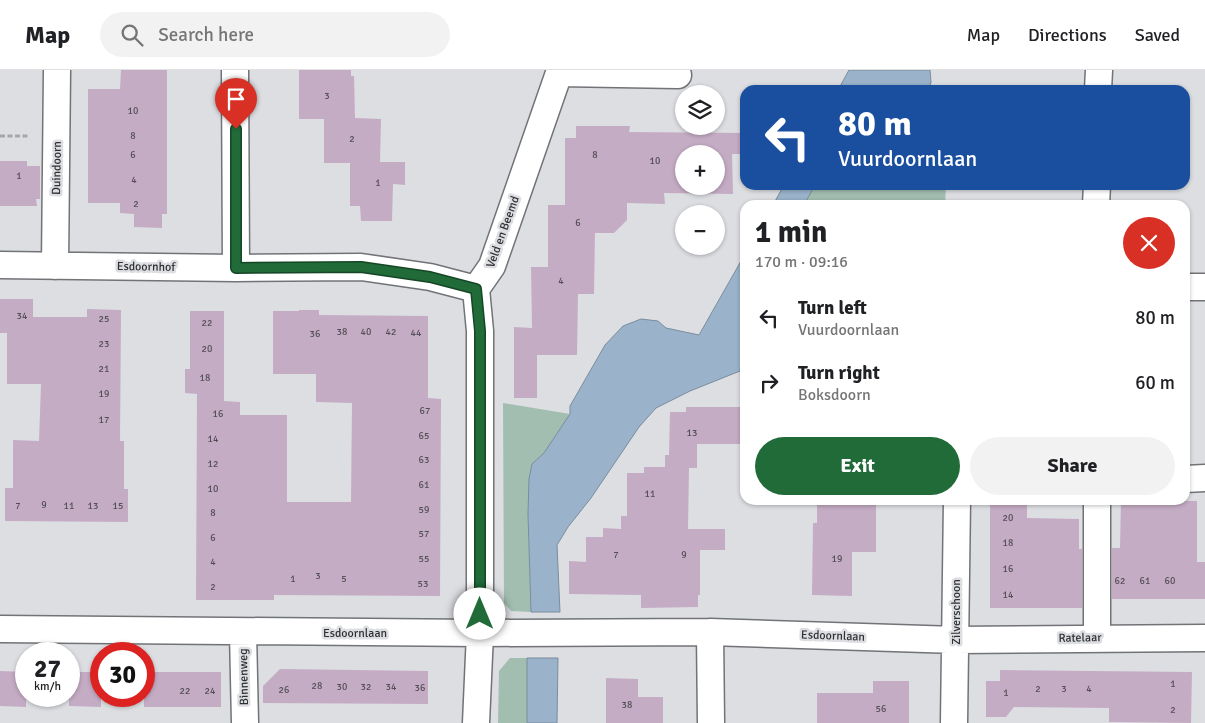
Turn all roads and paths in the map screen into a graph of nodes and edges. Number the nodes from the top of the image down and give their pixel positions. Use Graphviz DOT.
graph roads {
  1 [pos="57,70"];
  2 [pos="235,70"];
  3 [pos="1099,70"];
  4 [pos="678,75"];
  5 [pos="1098,85"];
  6 [pos="0,265"];
  7 [pos="55,266"];
  8 [pos="236,268"];
  9 [pos="1190,287"];
  10 [pos="1205,287"];
  11 [pos="476,289"];
  12 [pos="1205,478"];
  13 [pos="1190,479"];
  14 [pos="957,505"];
  15 [pos="1097,505"];
  16 [pos="0,629"];
  17 [pos="243,632"];
  18 [pos="710,632"];
  19 [pos="480,633"];
  20 [pos="1097,638"];
  21 [pos="1205,638"];
  22 [pos="956,640"];
  23 [pos="245,723"];
  24 [pos="476,723"];
  25 [pos="711,723"];
  26 [pos="954,723"];
  1 -- 7 [label="street, Duindoorn"];
  2 -- 8 [label="street"];
  3 -- 5 [label="street"];
  4 -- 11 [label="street, Veld en Beemd"];
  6 -- 7 [label="street, Esdoornhof"];
  7 -- 8 [label="street, Esdoornhof"];
  8 -- 11 [label="street, Esdoornhof"];
  9 -- 10 [label="street"];
  11 -- 19 [label="street"];
  12 -- 13 [label="street"];
  14 -- 22 [label="street, Zilverschoon"];
  15 -- 20 [label="street"];
  16 -- 17 [label="street, Esdoornlaan"];
  17 -- 19 [label="street, Esdoornlaan"];
  17 -- 23 [label="street, Binnenweg"];
  18 -- 19 [label="street, Esdoornlaan"];
  18 -- 22 [label="street, Esdoornlaan"];
  18 -- 25 [label="street"];
  19 -- 24 [label="street"];
  20 -- 21 [label="street, Ratelaar"];
  20 -- 22 [label="street, Ratelaar"];
  22 -- 26 [label="street, Zilverschoon"];
}
